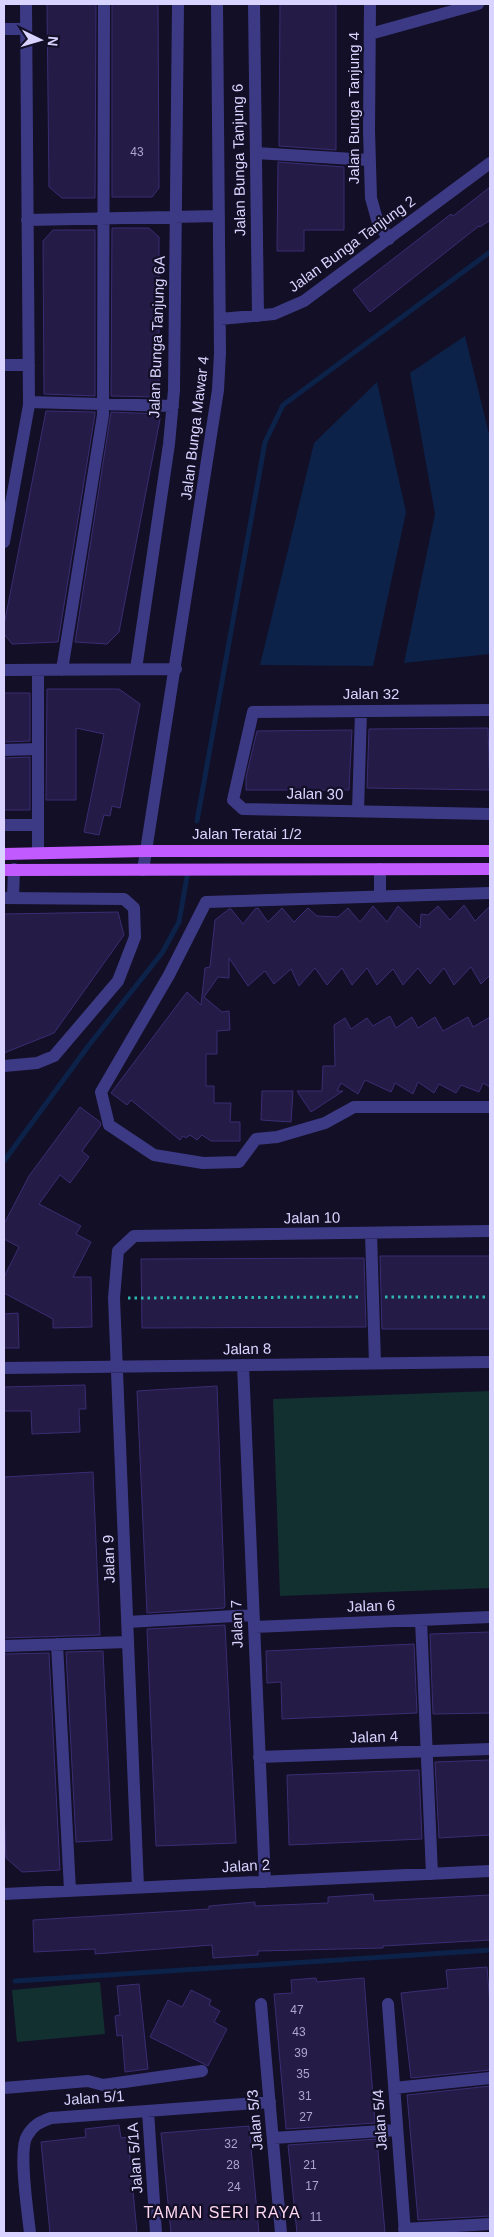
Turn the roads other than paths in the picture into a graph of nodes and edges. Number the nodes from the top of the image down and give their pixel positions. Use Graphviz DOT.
graph roads {
  1 [pos="26,4"];
  2 [pos="104,4"];
  3 [pos="178,4"];
  4 [pos="216,4"];
  5 [pos="254,4"];
  6 [pos="370,4"];
  7 [pos="478,4"];
  8 [pos="4,29"];
  9 [pos="26,29"];
  10 [pos="370,34"];
  11 [pos="256,153"];
  12 [pos="369,160"];
  13 [pos="490,163"];
  14 [pos="219,216"];
  15 [pos="177,217"];
  16 [pos="104,218"];
  17 [pos="27,220"];
  18 [pos="389,239"];
  19 [pos="258,316"];
  20 [pos="220,319"];
  21 [pos="4,365"];
  22 [pos="28,365"];
  23 [pos="29,402"];
  24 [pos="103,404"];
  25 [pos="173,406"];
  26 [pos="4,542"];
  27 [pos="136,669"];
  28 [pos="176,669"];
  29 [pos="4,670"];
  30 [pos="38,670"];
  31 [pos="62,670"];
  32 [pos="490,710"];
  33 [pos="361,711"];
  34 [pos="253,712"];
  35 [pos="38,749"];
  36 [pos="4,750"];
  37 [pos="358,811"];
  38 [pos="490,814"];
  39 [pos="4,825"];
  40 [pos="38,825"];
  41 [pos="145,851"];
  42 [pos="490,851"];
  43 [pos="38,853"];
  44 [pos="4,854"];
  45 [pos="9,869"];
  46 [pos="380,869"];
  47 [pos="490,869"];
  48 [pos="143,870"];
  49 [pos="490,893"];
  50 [pos="380,896"];
  51 [pos="8,898"];
  52 [pos="4,1066"];
  53 [pos="490,1107"];
  54 [pos="490,1231"];
  55 [pos="371,1233"];
  56 [pos="134,1236"];
  57 [pos="490,1362"];
  58 [pos="375,1363"];
  59 [pos="243,1365"];
  60 [pos="117,1366"];
  61 [pos="4,1368"];
  62 [pos="490,1617"];
  63 [pos="421,1620"];
  64 [pos="253,1621"];
  65 [pos="127,1622"];
  66 [pos="128,1642"];
  67 [pos="57,1644"];
  68 [pos="4,1646"];
  69 [pos="490,1749"];
  70 [pos="427,1751"];
  71 [pos="259,1757"];
  72 [pos="490,1871"];
  73 [pos="432,1874"];
  74 [pos="265,1882"];
  75 [pos="138,1887"];
  76 [pos="70,1890"];
  77 [pos="4,1894"];
  78 [pos="261,2004"];
  79 [pos="388,2004"];
  80 [pos="202,2071"];
  81 [pos="490,2078"];
  82 [pos="4,2088"];
  83 [pos="394,2088"];
  84 [pos="270,2102"];
  85 [pos="148,2111"];
  86 [pos="397,2130"];
  87 [pos="273,2138"];
  88 [pos="490,2224"];
  89 [pos="404,2231"];
  90 [pos="30,2233"];
  91 [pos="156,2233"];
  92 [pos="281,2233"];
  1 -- 9 [label="street"];
  2 -- 16 [label="street"];
  3 -- 15 [label="street, Jalan Bunga Tanjung 6A"];
  4 -- 14 [label="street, Jalan Bunga Mawar 4"];
  5 -- 11 [label="street, Jalan Bunga Tanjung 6"];
  6 -- 10 [label="street, Jalan Bunga Tanjung 4"];
  7 -- 10 [label="street"];
  8 -- 9 [label="street"];
  9 -- 17 [label="street"];
  10 -- 12 [label="street, Jalan Bunga Tanjung 4"];
  11 -- 12 [label="street"];
  11 -- 19 [label="street, Jalan Bunga Tanjung 6"];
  12 -- 18 [label="street, Jalan Bunga Tanjung 4"];
  13 -- 18 [label="street, Jalan Bunga Tanjung 2"];
  14 -- 15 [label="street"];
  14 -- 20 [label="street, Jalan Bunga Mawar 4"];
  15 -- 16 [label="street"];
  15 -- 25 [label="street, Jalan Bunga Tanjung 6A"];
  16 -- 17 [label="street"];
  16 -- 24 [label="street"];
  17 -- 22 [label="street"];
  18 -- 19 [label="street, Jalan Bunga Tanjung 2"];
  19 -- 20 [label="street, Jalan Bunga Tanjung 2"];
  20 -- 28 [label="street, Jalan Bunga Mawar 4"];
  21 -- 22 [label="street"];
  22 -- 23 [label="street"];
  23 -- 24 [label="street"];
  23 -- 26 [label="street"];
  24 -- 25 [label="street"];
  24 -- 31 [label="street"];
  25 -- 27 [label="street, Jalan Bunga Tanjung 6A"];
  27 -- 28 [label="street"];
  27 -- 31 [label="street"];
  28 -- 41 [label="street, Jalan Bunga Mawar 4"];
  29 -- 30 [label="street"];
  30 -- 31 [label="street"];
  30 -- 35 [label="street"];
  32 -- 33 [label="street, Jalan 32"];
  33 -- 34 [label="street, Jalan 32"];
  33 -- 37 [label="street"];
  34 -- 37 [label="street, Jalan 30"];
  35 -- 36 [label="street"];
  35 -- 40 [label="street"];
  37 -- 38 [label="street, Jalan 30"];
  39 -- 40 [label="street"];
  40 -- 43 [label="street"];
  41 -- 42 [label="main road, Jalan Teratai 1/2"];
  41 -- 43 [label="main road, Jalan Teratai 1/2"];
  41 -- 48 [label="street, Jalan Bunga Mawar 4"];
  43 -- 44 [label="main road, Jalan Teratai 1/2"];
  45 -- 48 [label="main road"];
  45 -- 51 [label="street"];
  46 -- 47 [label="main road"];
  46 -- 48 [label="main road"];
  46 -- 50 [label="street"];
  49 -- 50 [label="street"];
  50 -- 53 [label="street"];
  51 -- 52 [label="street"];
  54 -- 55 [label="street, Jalan 10"];
  55 -- 56 [label="street, Jalan 10"];
  55 -- 58 [label="street"];
  56 -- 60 [label="street, Jalan 9"];
  57 -- 58 [label="street, Jalan 8"];
  58 -- 59 [label="street, Jalan 8"];
  59 -- 60 [label="street, Jalan 8"];
  59 -- 64 [label="street, Jalan 7"];
  60 -- 61 [label="street, Jalan 8"];
  60 -- 65 [label="street, Jalan 9"];
  62 -- 63 [label="street, Jalan 6"];
  63 -- 64 [label="street, Jalan 6"];
  63 -- 70 [label="street"];
  64 -- 65 [label="street, Jalan 6"];
  64 -- 71 [label="street, Jalan 7"];
  65 -- 66 [label="street, Jalan 9"];
  66 -- 67 [label="street"];
  66 -- 75 [label="street, Jalan 9"];
  67 -- 68 [label="street"];
  67 -- 76 [label="street"];
  69 -- 70 [label="street, Jalan 4"];
  70 -- 71 [label="street, Jalan 4"];
  70 -- 73 [label="street"];
  71 -- 74 [label="street, Jalan 7"];
  72 -- 73 [label="street, Jalan 2"];
  73 -- 74 [label="street, Jalan 2"];
  74 -- 75 [label="street, Jalan 2"];
  75 -- 76 [label="street, Jalan 2"];
  76 -- 77 [label="street, Jalan 2"];
  78 -- 84 [label="street, Jalan 5/3"];
  79 -- 83 [label="street, Jalan 5/4"];
  80 -- 82 [label="street"];
  81 -- 83 [label="street"];
  83 -- 86 [label="street, Jalan 5/4"];
  84 -- 85 [label="street, Jalan 5/1"];
  84 -- 87 [label="street, Jalan 5/3"];
  85 -- 90 [label="street, Jalan 5/1"];
  85 -- 91 [label="street, Jalan 5/1A"];
  86 -- 87 [label="street"];
  86 -- 89 [label="street, Jalan 5/4"];
  87 -- 92 [label="street, Jalan 5/3"];
  88 -- 89 [label="street"];
}
